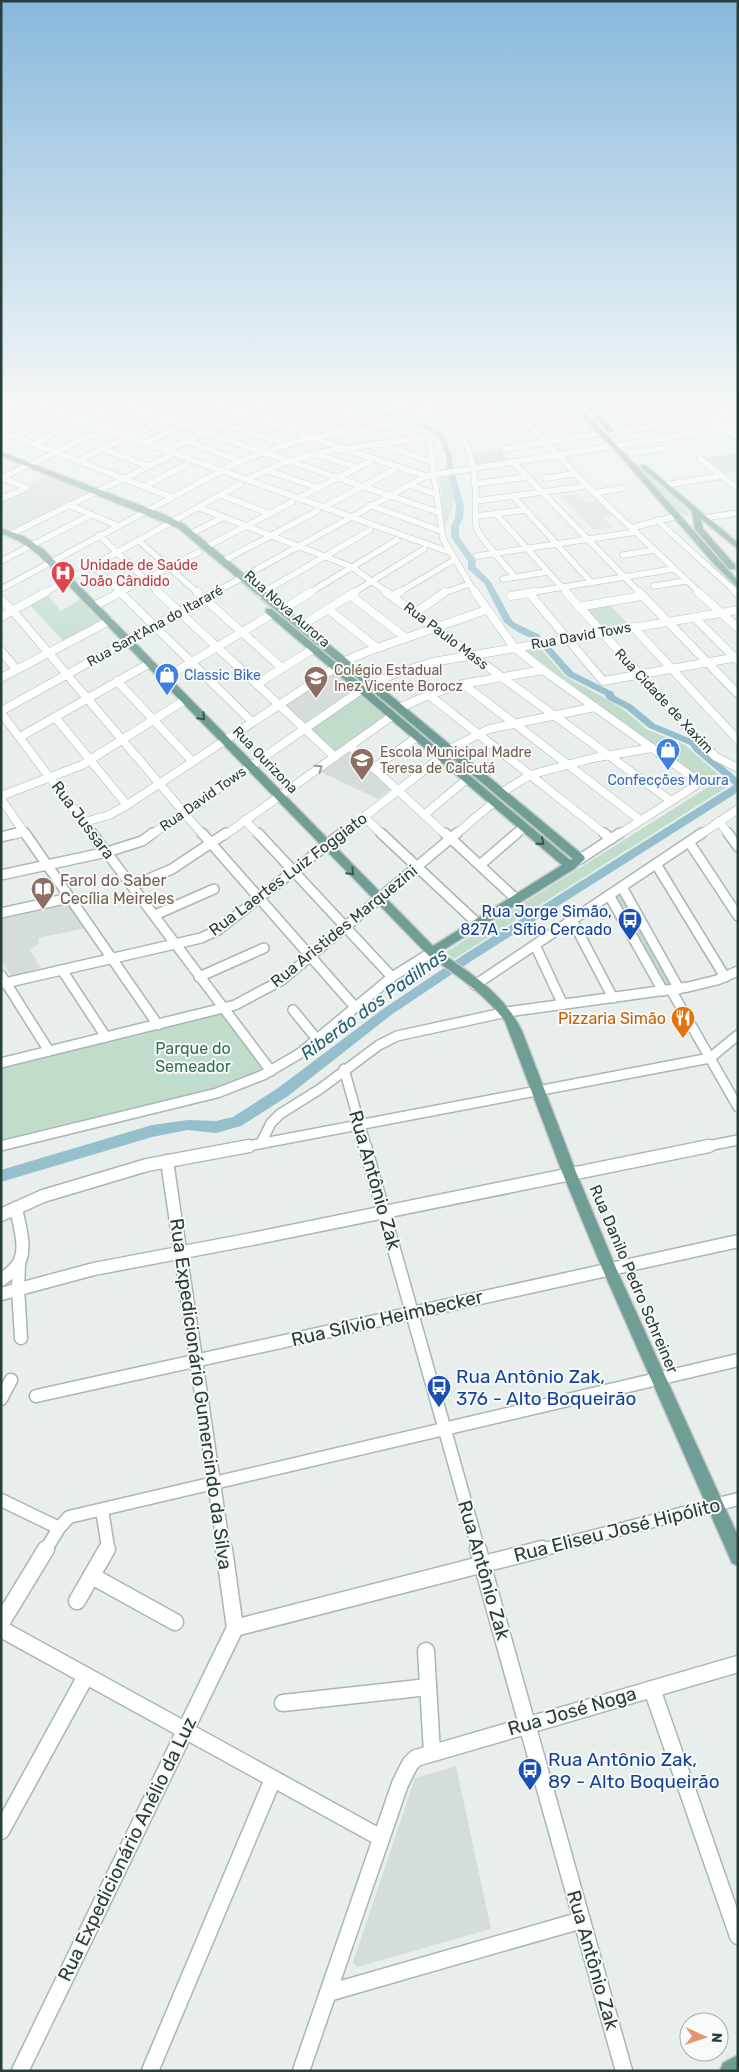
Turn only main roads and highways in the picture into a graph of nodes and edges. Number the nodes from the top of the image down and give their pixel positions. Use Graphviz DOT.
graph roads {
  1 [pos="125,503"];
  2 [pos="665,503"];
  3 [pos="686,503"];
  4 [pos="670,509"];
  5 [pos="701,519"];
  6 [pos="170,523"];
  7 [pos="713,525"];
  8 [pos="699,529"];
  9 [pos="1,530"];
  10 [pos="738,547"];
  11 [pos="203,550"];
  12 [pos="733,574"];
  13 [pos="238,579"];
  14 [pos="738,586"];
  15 [pos="395,712"];
  16 [pos="417,723"];
  17 [pos="410,731"];
  18 [pos="445,753"];
  19 [pos="570,866"];
  20 [pos="431,948"];
  21 [pos="507,1012"];
  22 [pos="738,1558"];
  1 -- 6 [label="main road, Rua Nova Aurora"];
  2 -- 4 [label="main road"];
  3 -- 5 [label="main road"];
  4 -- 5 [label="main road"];
  4 -- 12 [label="main road"];
  5 -- 7 [label="main road"];
  5 -- 8 [label="main road"];
  6 -- 11 [label="main road, Rua Nova Aurora"];
  6 -- 11 [label="main road, Rua Nova Aurora"];
  7 -- 8 [label="main road"];
  7 -- 10 [label="main road"];
  8 -- 12 [label="main road"];
  9 -- 20 [label="main road, Rua Ourizona, one-way"];
  11 -- 13 [label="main road, Rua Nova Aurora"];
  11 -- 13 [label="main road, Rua Nova Aurora"];
  12 -- 14 [label="main road"];
  13 -- 15 [label="main road, Rua Nova Aurora"];
  13 -- 15 [label="main road, Rua Nova Aurora"];
  15 -- 16 [label="main road, Rua Nova Aurora"];
  15 -- 17 [label="main road, Rua Nova Aurora"];
  16 -- 17 [label="main road"];
  16 -- 18 [label="main road, Rua Nova Aurora"];
  17 -- 18 [label="main road, Rua Nova Aurora"];
  18 -- 19 [label="main road, Rua Nova Aurora, one-way"];
  18 -- 19 [label="main road, Rua Nova Aurora"];
  19 -- 20 [label="main road"];
  20 -- 21 [label="main road, Rua Ourizona"];
  21 -- 22 [label="main road, Rua Danilo Pedro Schreiner"];
}
